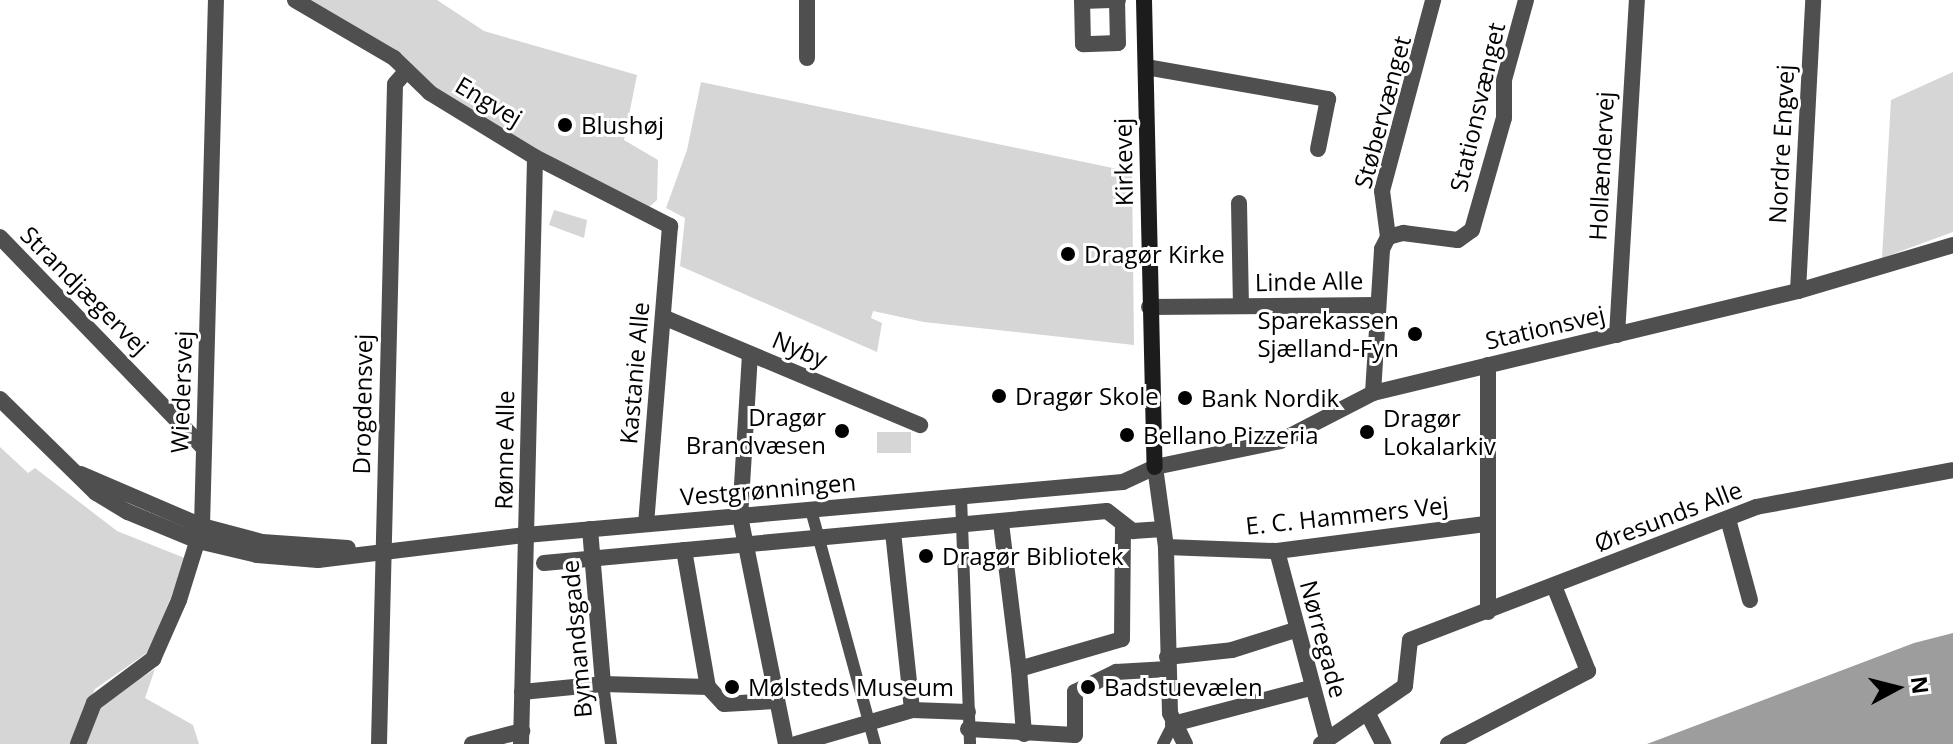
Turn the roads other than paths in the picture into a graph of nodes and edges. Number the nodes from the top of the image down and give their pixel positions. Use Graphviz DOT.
graph roads {
  1 [pos="216,0"];
  2 [pos="295,0"];
  3 [pos="807,0"];
  4 [pos="1144,0"];
  5 [pos="1433,0"];
  6 [pos="1526,0"];
  7 [pos="1637,0"];
  8 [pos="1813,0"];
  9 [pos="807,58"];
  10 [pos="1146,67"];
  11 [pos="407,70"];
  12 [pos="1318,149"];
  13 [pos="535,157"];
  14 [pos="1239,203"];
  15 [pos="670,226"];
  16 [pos="0,237"];
  17 [pos="1388,237"];
  18 [pos="1953,245"];
  19 [pos="1798,291"];
  20 [pos="1378,305"];
  21 [pos="1241,306"];
  22 [pos="1149,307"];
  23 [pos="663,317"];
  24 [pos="1617,335"];
  25 [pos="750,354"];
  26 [pos="1488,365"];
  27 [pos="1373,393"];
  28 [pos="0,399"];
  29 [pos="920,425"];
  30 [pos="202,446"];
  31 [pos="1155,467"];
  32 [pos="1953,470"];
  33 [pos="961,497"];
  34 [pos="811,510"];
  35 [pos="740,516"];
  36 [pos="1728,519"];
  37 [pos="646,523"];
  38 [pos="1001,523"];
  39 [pos="1123,524"];
  40 [pos="1485,524"];
  41 [pos="962,526"];
  42 [pos="590,529"];
  43 [pos="1163,529"];
  44 [pos="893,532"];
  45 [pos="200,533"];
  46 [pos="526,535"];
  47 [pos="816,539"];
  48 [pos="744,544"];
  49 [pos="1166,547"];
  50 [pos="382,550"];
  51 [pos="684,550"];
  52 [pos="1277,551"];
  53 [pos="593,559"];
  54 [pos="544,563"];
  55 [pos="1554,586"];
  56 [pos="1750,600"];
  57 [pos="1488,612"];
  58 [pos="1295,630"];
  59 [pos="1168,663"];
  60 [pos="1019,669"];
  61 [pos="603,684"];
  62 [pos="708,687"];
  63 [pos="1310,688"];
  64 [pos="522,692"];
  65 [pos="775,701"];
  66 [pos="912,710"];
  67 [pos="1368,714"];
  68 [pos="867,720"];
  69 [pos="1173,724"];
  70 [pos="969,728"];
  71 [pos="1024,734"];
  72 [pos="522,737"];
  73 [pos="1324,741"];
  74 [pos="78,744"];
  75 [pos="379,744"];
  76 [pos="472,744"];
  77 [pos="611,744"];
  78 [pos="786,744"];
  79 [pos="796,744"];
  80 [pos="875,744"];
  81 [pos="1163,744"];
  82 [pos="1185,744"];
  83 [pos="1383,744"];
  84 [pos="1448,744"];
  1 -- 30 [label="street, Wiedersvej"];
  2 -- 11 [label="street, Engvej"];
  3 -- 9 [label="street"];
  4 -- 10 [label="main road, Kirkevej"];
  5 -- 17 [label="street, Støbervænget"];
  6 -- 17 [label="street, Stationsvænget"];
  7 -- 24 [label="street, Hollændervej"];
  8 -- 19 [label="street, Nordre Engvej"];
  10 -- 12 [label="street"];
  10 -- 22 [label="main road, Kirkevej"];
  11 -- 13 [label="street, Engvej"];
  11 -- 50 [label="street, Drogdensvej"];
  13 -- 15 [label="street, Engvej"];
  13 -- 46 [label="street, Rønne Alle"];
  14 -- 21 [label="street, Linde Alle"];
  15 -- 23 [label="street, Kastanie Alle"];
  16 -- 30 [label="street, Strandjægervej"];
  17 -- 20 [label="street, Støbervænget"];
  18 -- 19 [label="street, Stationsvej"];
  19 -- 24 [label="street, Stationsvej"];
  20 -- 21 [label="street, Linde Alle"];
  20 -- 27 [label="street, Støbervænget"];
  21 -- 22 [label="street, Linde Alle"];
  22 -- 31 [label="main road, Kirkevej"];
  23 -- 25 [label="street, Nyby"];
  23 -- 37 [label="street, Kastanie Alle"];
  24 -- 26 [label="street, Stationsvej"];
  25 -- 29 [label="street, Nyby"];
  25 -- 35 [label="street"];
  26 -- 27 [label="street, Stationsvej"];
  26 -- 40 [label="street"];
  27 -- 31 [label="street, Stationsvej"];
  28 -- 45 [label="street, Vestgrønningen"];
  30 -- 45 [label="street, Wiedersvej"];
  31 -- 33 [label="street, Vestgrønningen"];
  31 -- 43 [label="street"];
  32 -- 36 [label="street, Øresunds Alle"];
  33 -- 34 [label="street, Vestgrønningen"];
  33 -- 41 [label="street"];
  34 -- 35 [label="street, Vestgrønningen"];
  34 -- 47 [label="street"];
  35 -- 37 [label="street, Vestgrønningen"];
  35 -- 48 [label="street"];
  36 -- 55 [label="street, Øresunds Alle"];
  36 -- 56 [label="street"];
  37 -- 42 [label="street, Vestgrønningen"];
  38 -- 39 [label="street"];
  38 -- 41 [label="street"];
  38 -- 60 [label="street"];
  39 -- 43 [label="street"];
  39 -- 60 [label="street"];
  40 -- 52 [label="street, E. C. Hammers Vej"];
  40 -- 57 [label="street"];
  41 -- 44 [label="street"];
  41 -- 70 [label="street"];
  42 -- 46 [label="street, Vestgrønningen"];
  42 -- 53 [label="street, Bymandsgade"];
  43 -- 49 [label="street"];
  44 -- 47 [label="street"];
  44 -- 66 [label="street"];
  45 -- 50 [label="street, Vestgrønningen"];
  45 -- 74 [label="street, Wiedersvej"];
  46 -- 50 [label="street, Vestgrønningen"];
  46 -- 64 [label="street, Rønne Alle"];
  47 -- 48 [label="street"];
  47 -- 68 [label="street"];
  48 -- 51 [label="street"];
  48 -- 65 [label="street"];
  49 -- 52 [label="street, E. C. Hammers Vej"];
  49 -- 59 [label="street"];
  50 -- 75 [label="street, Drogdensvej"];
  51 -- 53 [label="street"];
  51 -- 62 [label="street"];
  52 -- 58 [label="street, Nørregade"];
  53 -- 54 [label="street"];
  53 -- 61 [label="street, Bymandsgade"];
  55 -- 57 [label="street, Øresunds Alle"];
  55 -- 84 [label="street"];
  57 -- 67 [label="street, Øresunds Alle"];
  58 -- 59 [label="street"];
  58 -- 63 [label="street, Nørregade"];
  59 -- 69 [label="street"];
  59 -- 71 [label="street"];
  60 -- 71 [label="street"];
  61 -- 62 [label="street"];
  61 -- 64 [label="street"];
  61 -- 77 [label="street, Bymandsgade"];
  62 -- 65 [label="street"];
  63 -- 69 [label="street"];
  63 -- 73 [label="street, Nørregade"];
  64 -- 72 [label="street, Rønne Alle"];
  65 -- 78 [label="street"];
  66 -- 68 [label="street"];
  66 -- 70 [label="street"];
  67 -- 73 [label="street"];
  67 -- 83 [label="street"];
  68 -- 79 [label="street"];
  68 -- 80 [label="street"];
  69 -- 81 [label="street"];
  69 -- 82 [label="street"];
  70 -- 71 [label="street"];
  72 -- 76 [label="street"];
}
